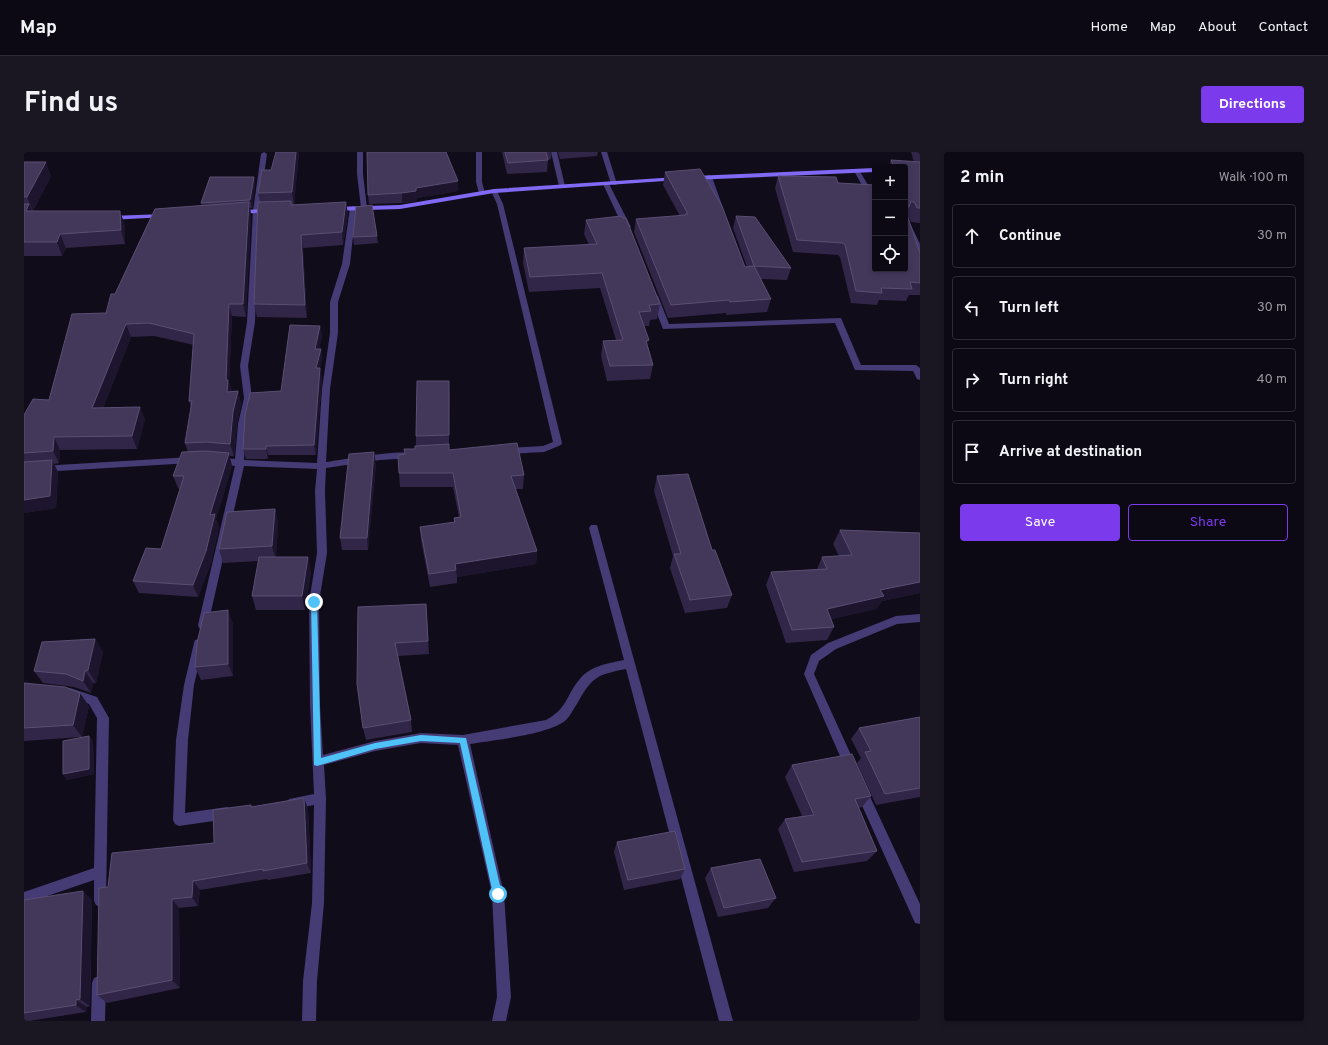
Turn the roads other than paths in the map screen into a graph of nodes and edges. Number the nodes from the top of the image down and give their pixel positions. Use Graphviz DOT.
graph roads {
  1 [pos="360,152"];
  2 [pos="479,152"];
  3 [pos="554,152"];
  4 [pos="604,152"];
  5 [pos="264,154"];
  6 [pos="872,170"];
  7 [pos="857,171"];
  8 [pos="709,177"];
  9 [pos="606,184"];
  10 [pos="614,184"];
  11 [pos="562,186"];
  12 [pos="872,190"];
  13 [pos="494,191"];
  14 [pos="482,193"];
  15 [pos="358,208"];
  16 [pos="323,209"];
  17 [pos="278,210"];
  18 [pos="256,211"];
  19 [pos="227,212"];
  20 [pos="722,213"];
  21 [pos="175,215"];
  22 [pos="101,217"];
  23 [pos="908,226"];
  24 [pos="631,237"];
  25 [pos="920,252"];
  26 [pos="650,285"];
  27 [pos="920,377"];
  28 [pos="497,451"];
  29 [pos="419,455"];
  30 [pos="239,463"];
  31 [pos="322,466"];
  32 [pos="24,470"];
  33 [pos="594,528"];
  34 [pos="920,618"];
  35 [pos="629,664"];
  36 [pos="60,692"];
  37 [pos="463,740"];
  38 [pos="317,762"];
  39 [pos="320,799"];
  40 [pos="281,805"];
  41 [pos="234,812"];
  42 [pos="101,872"];
  43 [pos="24,898"];
  44 [pos="100,911"];
  45 [pos="920,918"];
  46 [pos="99,974"];
  47 [pos="98,1021"];
  48 [pos="309,1021"];
  49 [pos="499,1021"];
  50 [pos="726,1021"];
  1 -- 15 [label="street"];
  2 -- 14 [label="street"];
  3 -- 11 [label="street"];
  4 -- 10 [label="street"];
  5 -- 18 [label="street"];
  6 -- 7 [label="street"];
  7 -- 8 [label="street"];
  7 -- 12 [label="street"];
  8 -- 10 [label="street"];
  8 -- 20 [label="street"];
  9 -- 10 [label="street"];
  9 -- 11 [label="street"];
  9 -- 24 [label="street"];
  11 -- 13 [label="street"];
  13 -- 14 [label="street"];
  13 -- 28 [label="street"];
  14 -- 15 [label="street"];
  15 -- 16 [label="street"];
  15 -- 31 [label="street"];
  17 -- 18 [label="street"];
  18 -- 19 [label="street"];
  18 -- 30 [label="street"];
  21 -- 22 [label="street"];
  23 -- 25 [label="street"];
  26 -- 27 [label="street"];
  29 -- 31 [label="street"];
  30 -- 31 [label="street"];
  30 -- 32 [label="street"];
  30 -- 41 [label="street"];
  31 -- 38 [label="street"];
  33 -- 35 [label="street"];
  34 -- 45 [label="street"];
  35 -- 37 [label="street"];
  35 -- 50 [label="street"];
  36 -- 42 [label="street"];
  37 -- 38 [label="street"];
  37 -- 49 [label="street"];
  38 -- 39 [label="street"];
  39 -- 40 [label="street"];
  39 -- 48 [label="street"];
  42 -- 43 [label="street"];
  42 -- 44 [label="street"];
  46 -- 47 [label="street"];
}
